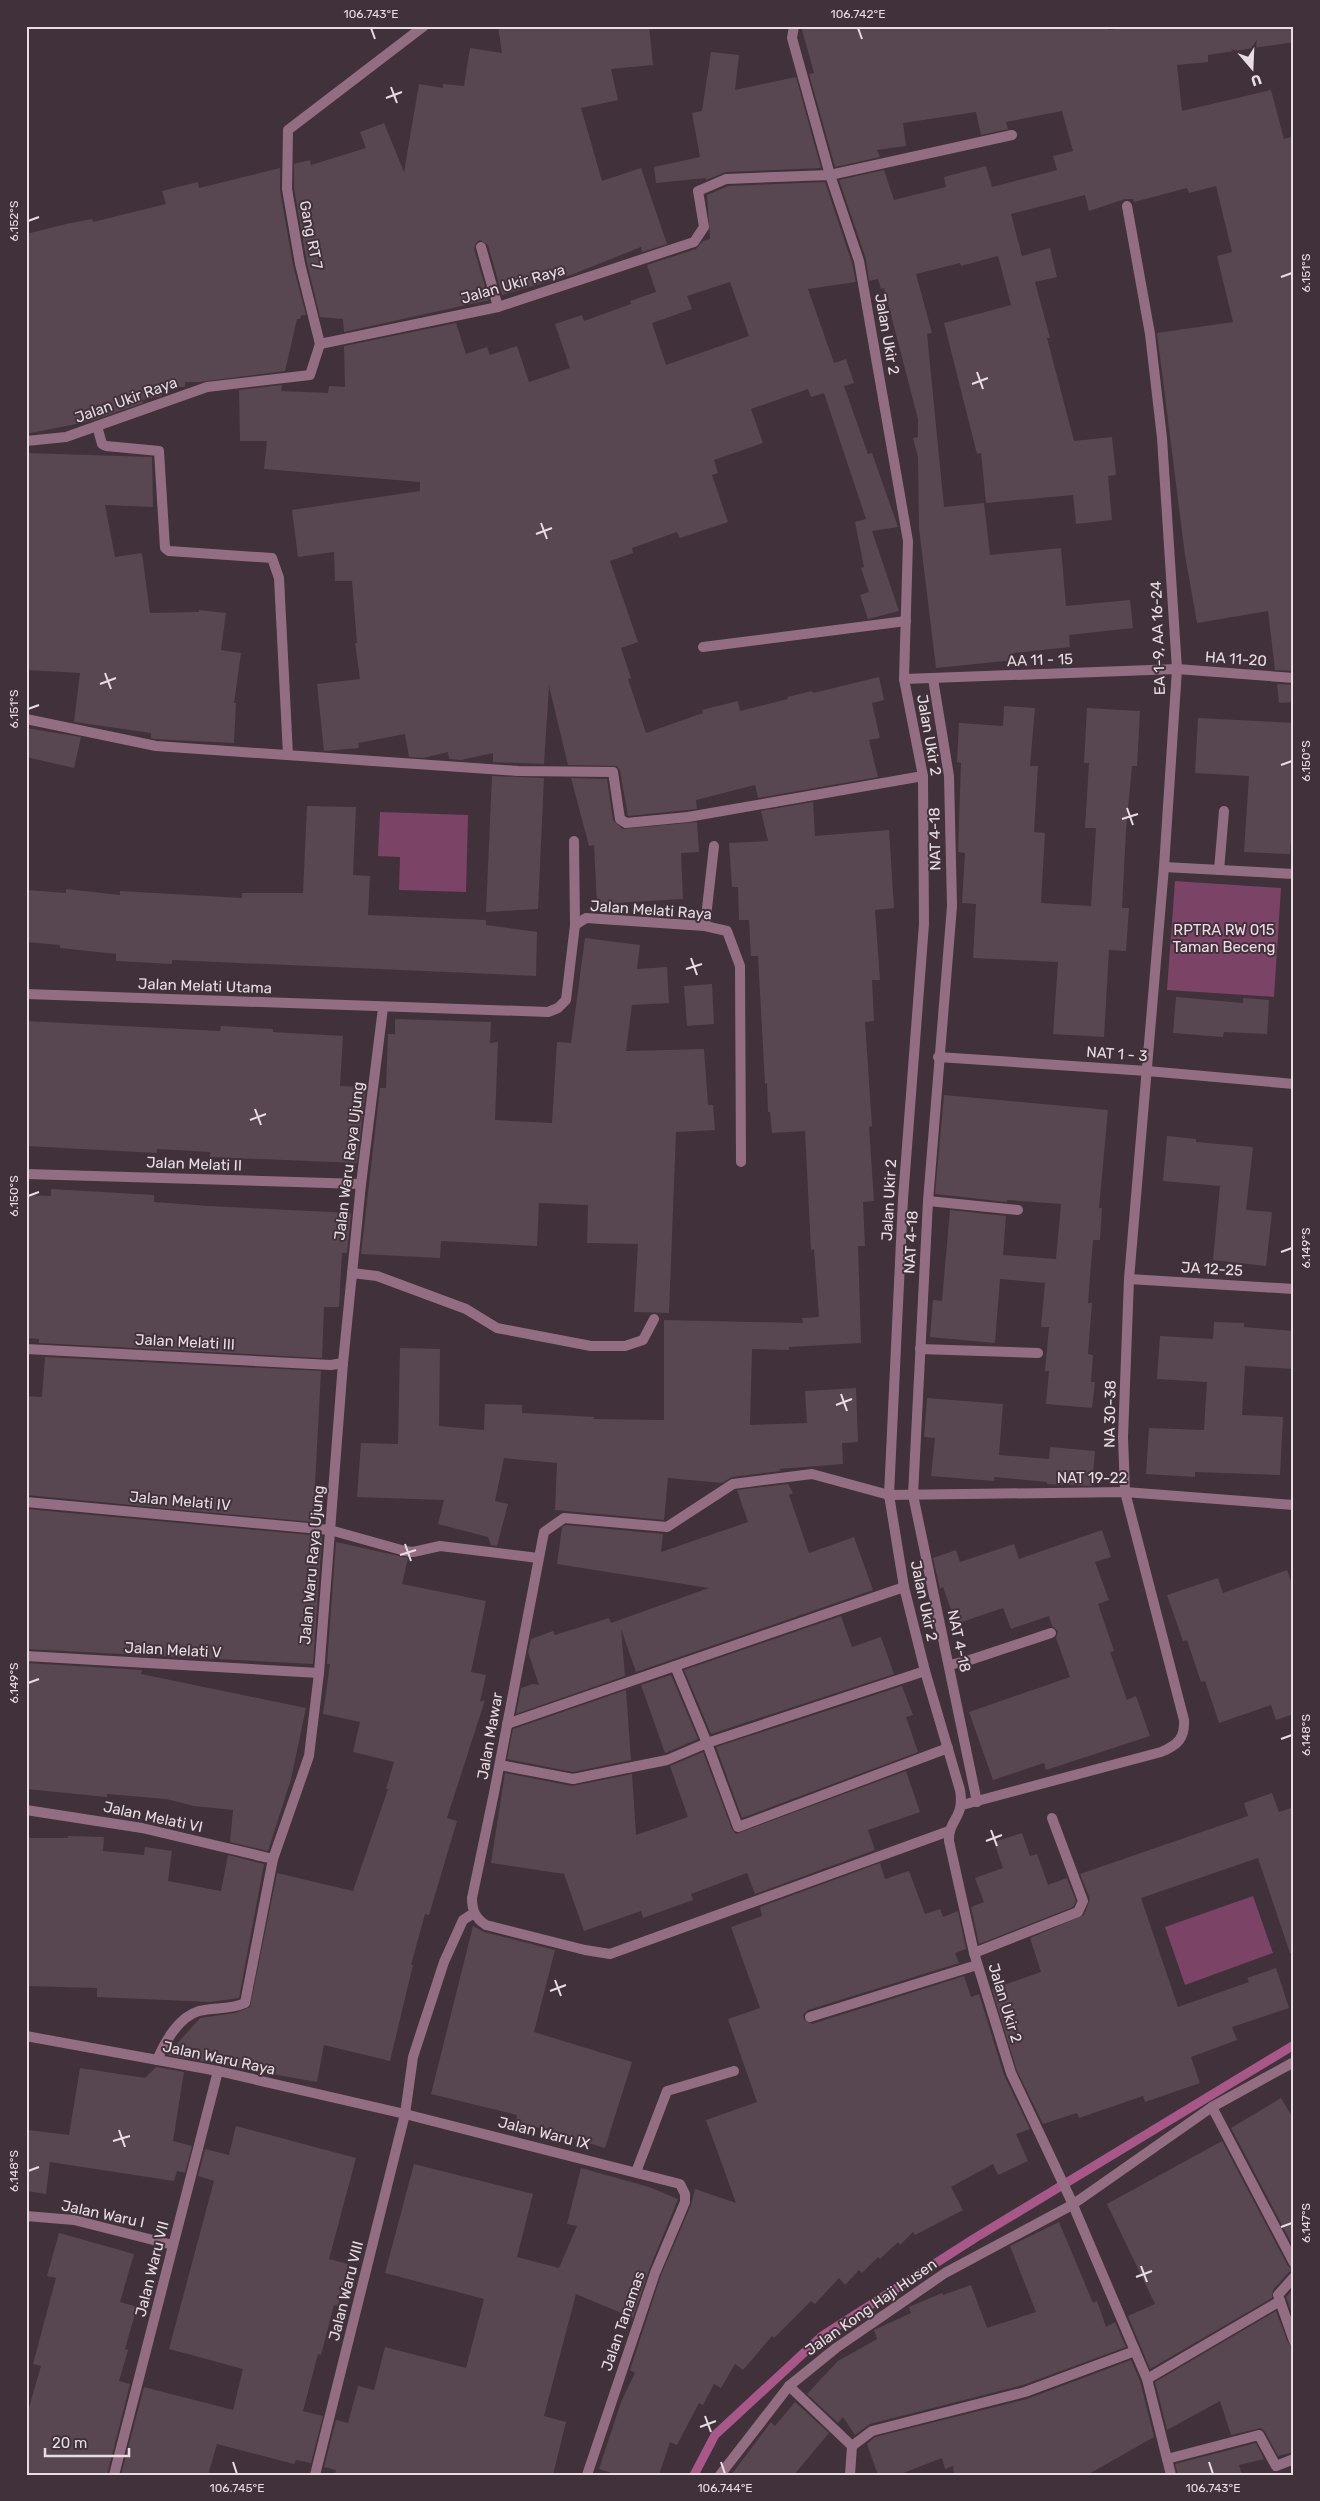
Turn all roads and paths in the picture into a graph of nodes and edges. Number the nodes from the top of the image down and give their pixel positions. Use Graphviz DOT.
graph roads {
  1 [pos="424,26"];
  2 [pos="794,26"];
  3 [pos="1012,135"];
  4 [pos="830,175"];
  5 [pos="1127,206"];
  6 [pos="481,247"];
  7 [pos="498,307"];
  8 [pos="320,344"];
  9 [pos="98,426"];
  10 [pos="26,441"];
  11 [pos="906,621"];
  12 [pos="703,647"];
  13 [pos="1177,669"];
  14 [pos="1294,678"];
  15 [pos="904,679"];
  16 [pos="933,679"];
  17 [pos="26,719"];
  18 [pos="288,755"];
  19 [pos="923,776"];
  20 [pos="1224,811"];
  21 [pos="574,841"];
  22 [pos="714,846"];
  23 [pos="1164,866"];
  24 [pos="1219,870"];
  25 [pos="1294,874"];
  26 [pos="575,925"];
  27 [pos="705,926"];
  28 [pos="26,994"];
  29 [pos="383,1008"];
  30 [pos="938,1057"];
  31 [pos="1147,1071"];
  32 [pos="1294,1084"];
  33 [pos="740,1162"];
  34 [pos="26,1174"];
  35 [pos="361,1184"];
  36 [pos="928,1201"];
  37 [pos="1018,1210"];
  38 [pos="352,1272"];
  39 [pos="1129,1279"];
  40 [pos="1294,1289"];
  41 [pos="654,1319"];
  42 [pos="26,1349"];
  43 [pos="920,1349"];
  44 [pos="1038,1353"];
  45 [pos="343,1363"];
  46 [pos="1125,1492"];
  47 [pos="890,1495"];
  48 [pos="913,1495"];
  49 [pos="26,1502"];
  50 [pos="1294,1506"];
  51 [pos="330,1530"];
  52 [pos="538,1558"];
  53 [pos="904,1587"];
  54 [pos="1051,1633"];
  55 [pos="26,1656"];
  56 [pos="950,1665"];
  57 [pos="675,1666"];
  58 [pos="925,1671"];
  59 [pos="319,1673"];
  60 [pos="507,1724"];
  61 [pos="707,1743"];
  62 [pos="948,1748"];
  63 [pos="500,1765"];
  64 [pos="976,1802"];
  65 [pos="962,1805"];
  66 [pos="26,1810"];
  67 [pos="1052,1818"];
  68 [pos="948,1831"];
  69 [pos="273,1859"];
  70 [pos="474,1913"];
  71 [pos="974,1953"];
  72 [pos="977,1965"];
  73 [pos="810,2017"];
  74 [pos="26,2036"];
  75 [pos="157,2060"];
  76 [pos="1294,2062"];
  77 [pos="734,2070"];
  78 [pos="218,2071"];
  79 [pos="1212,2106"];
  80 [pos="405,2114"];
  81 [pos="636,2172"];
  82 [pos="675,2182"];
  83 [pos="1071,2201"];
  84 [pos="26,2216"];
  85 [pos="173,2245"];
  86 [pos="1294,2263"];
  87 [pos="1294,2278"];
  88 [pos="1280,2301"];
  89 [pos="1294,2341"];
  90 [pos="1134,2351"];
  91 [pos="1147,2379"];
  92 [pos="789,2386"];
  93 [pos="852,2446"];
  94 [pos="1167,2459"];
  95 [pos="1294,2459"];
  96 [pos="114,2475"];
  97 [pos="315,2475"];
  98 [pos="587,2475"];
  99 [pos="720,2475"];
  100 [pos="850,2475"];
  101 [pos="1171,2475"];
  1 -- 8 [label="street, Gang RT 7"];
  2 -- 4 [label="street"];
  3 -- 4 [label="street"];
  4 -- 7 [label="street, Jalan Ukir Raya"];
  4 -- 11 [label="street, Jalan Ukir 2"];
  5 -- 13 [label="street, EA 1-9, AA 16-24"];
  6 -- 7 [label="street"];
  7 -- 8 [label="street, Jalan Ukir Raya"];
  8 -- 9 [label="street, Jalan Ukir Raya"];
  9 -- 10 [label="street, Jalan Ukir Raya"];
  9 -- 18 [label="street"];
  11 -- 12 [label="street"];
  11 -- 15 [label="street, Jalan Ukir 2"];
  13 -- 14 [label="street, HA 11-20"];
  13 -- 16 [label="street, AA 11 - 15"];
  13 -- 23 [label="street, EA 1-9, AA 16-24"];
  15 -- 16 [label="street, AA 11 - 15"];
  15 -- 19 [label="street, Jalan Ukir 2"];
  16 -- 30 [label="street, NAT 4-18"];
  17 -- 18 [label="street"];
  18 -- 19 [label="street"];
  19 -- 47 [label="street, Jalan Ukir 2"];
  20 -- 24 [label="street"];
  21 -- 26 [label="street"];
  22 -- 27 [label="street"];
  23 -- 24 [label="street"];
  23 -- 31 [label="street, EA 1-9, AA 16-24"];
  24 -- 25 [label="street"];
  26 -- 27 [label="street, Jalan Melati Raya"];
  26 -- 29 [label="street, Jalan Melati Raya"];
  27 -- 33 [label="street, Jalan Melati Raya"];
  28 -- 29 [label="street, Jalan Melati Utama"];
  29 -- 35 [label="street, Jalan Waru Raya Ujung"];
  30 -- 31 [label="street, NAT 1 - 3"];
  30 -- 36 [label="street, NAT 4-18"];
  31 -- 32 [label="street, NAT 1 - 3"];
  31 -- 39 [label="street, NA 30-38"];
  34 -- 35 [label="street, Jalan Melati II"];
  35 -- 38 [label="street, Jalan Waru Raya Ujung"];
  36 -- 37 [label="street"];
  36 -- 43 [label="street, NAT 4-18"];
  38 -- 41 [label="street"];
  38 -- 45 [label="street, Jalan Waru Raya Ujung"];
  39 -- 40 [label="street, JA 12-25"];
  39 -- 46 [label="street, NA 30-38"];
  42 -- 45 [label="street, Jalan Melati III"];
  43 -- 44 [label="street"];
  43 -- 48 [label="street, NAT 4-18"];
  45 -- 51 [label="street, Jalan Waru Raya Ujung"];
  46 -- 48 [label="street, NAT 19-22"];
  46 -- 50 [label="street, NAT 19-22"];
  46 -- 64 [label="street, NA 30-38"];
  47 -- 48 [label="street, NAT 19-22"];
  47 -- 52 [label="street, Jalan Mawar"];
  47 -- 53 [label="street, Jalan Ukir 2"];
  48 -- 56 [label="street, NAT 4-18"];
  49 -- 51 [label="street, Jalan Melati IV"];
  51 -- 52 [label="street"];
  51 -- 59 [label="street, Jalan Waru Raya Ujung"];
  52 -- 60 [label="street, Jalan Mawar"];
  53 -- 57 [label="street"];
  53 -- 58 [label="street, Jalan Ukir 2"];
  54 -- 56 [label="street"];
  55 -- 59 [label="street, Jalan Melati V"];
  56 -- 64 [label="street, NAT 4-18"];
  57 -- 60 [label="street"];
  57 -- 61 [label="street"];
  58 -- 61 [label="street"];
  58 -- 62 [label="street, Jalan Ukir 2"];
  59 -- 69 [label="street, Jalan Waru Raya Ujung"];
  60 -- 63 [label="street, Jalan Mawar"];
  61 -- 62 [label="street"];
  61 -- 63 [label="street"];
  62 -- 65 [label="street, Jalan Ukir 2"];
  63 -- 70 [label="street, Jalan Mawar"];
  64 -- 65 [label="street"];
  65 -- 68 [label="street"];
  66 -- 69 [label="street, Jalan Melati VI"];
  67 -- 71 [label="street"];
  68 -- 70 [label="street"];
  68 -- 71 [label="street, Jalan Ukir 2"];
  69 -- 75 [label="street, Jalan Waru Raya Ujung"];
  70 -- 80 [label="street"];
  71 -- 72 [label="street, Jalan Ukir 2"];
  72 -- 73 [label="street"];
  72 -- 83 [label="street, Jalan Ukir 2"];
  74 -- 75 [label="street, Jalan Waru Raya"];
  75 -- 78 [label="street, Jalan Waru Raya"];
  76 -- 79 [label="street, Jalan Kong Haji Husen"];
  77 -- 81 [label="street"];
  78 -- 80 [label="street, Jalan Waru Raya"];
  78 -- 85 [label="street, Jalan Waru VII"];
  79 -- 83 [label="street, Jalan Kong Haji Husen"];
  79 -- 86 [label="street"];
  80 -- 81 [label="street, Jalan Waru IX"];
  80 -- 97 [label="street, Jalan Waru VIII"];
  81 -- 82 [label="street, Jalan Waru IX"];
  82 -- 98 [label="street, Jalan Tanamas"];
  83 -- 90 [label="street, Jalan Ukir 2"];
  83 -- 92 [label="street, Jalan Kong Haji Husen"];
  84 -- 85 [label="street, Jalan Waru I"];
  85 -- 96 [label="street, Jalan Waru VII"];
  87 -- 88 [label="street"];
  88 -- 89 [label="street"];
  88 -- 91 [label="street"];
  90 -- 91 [label="street, Jalan Ukir 2"];
  90 -- 93 [label="street"];
  91 -- 94 [label="street, Jalan Ukir 2"];
  92 -- 93 [label="street"];
  92 -- 99 [label="street, Jalan Kong Haji Husen"];
  93 -- 100 [label="street"];
  94 -- 95 [label="street"];
  94 -- 101 [label="street, Jalan Ukir 2"];
}
